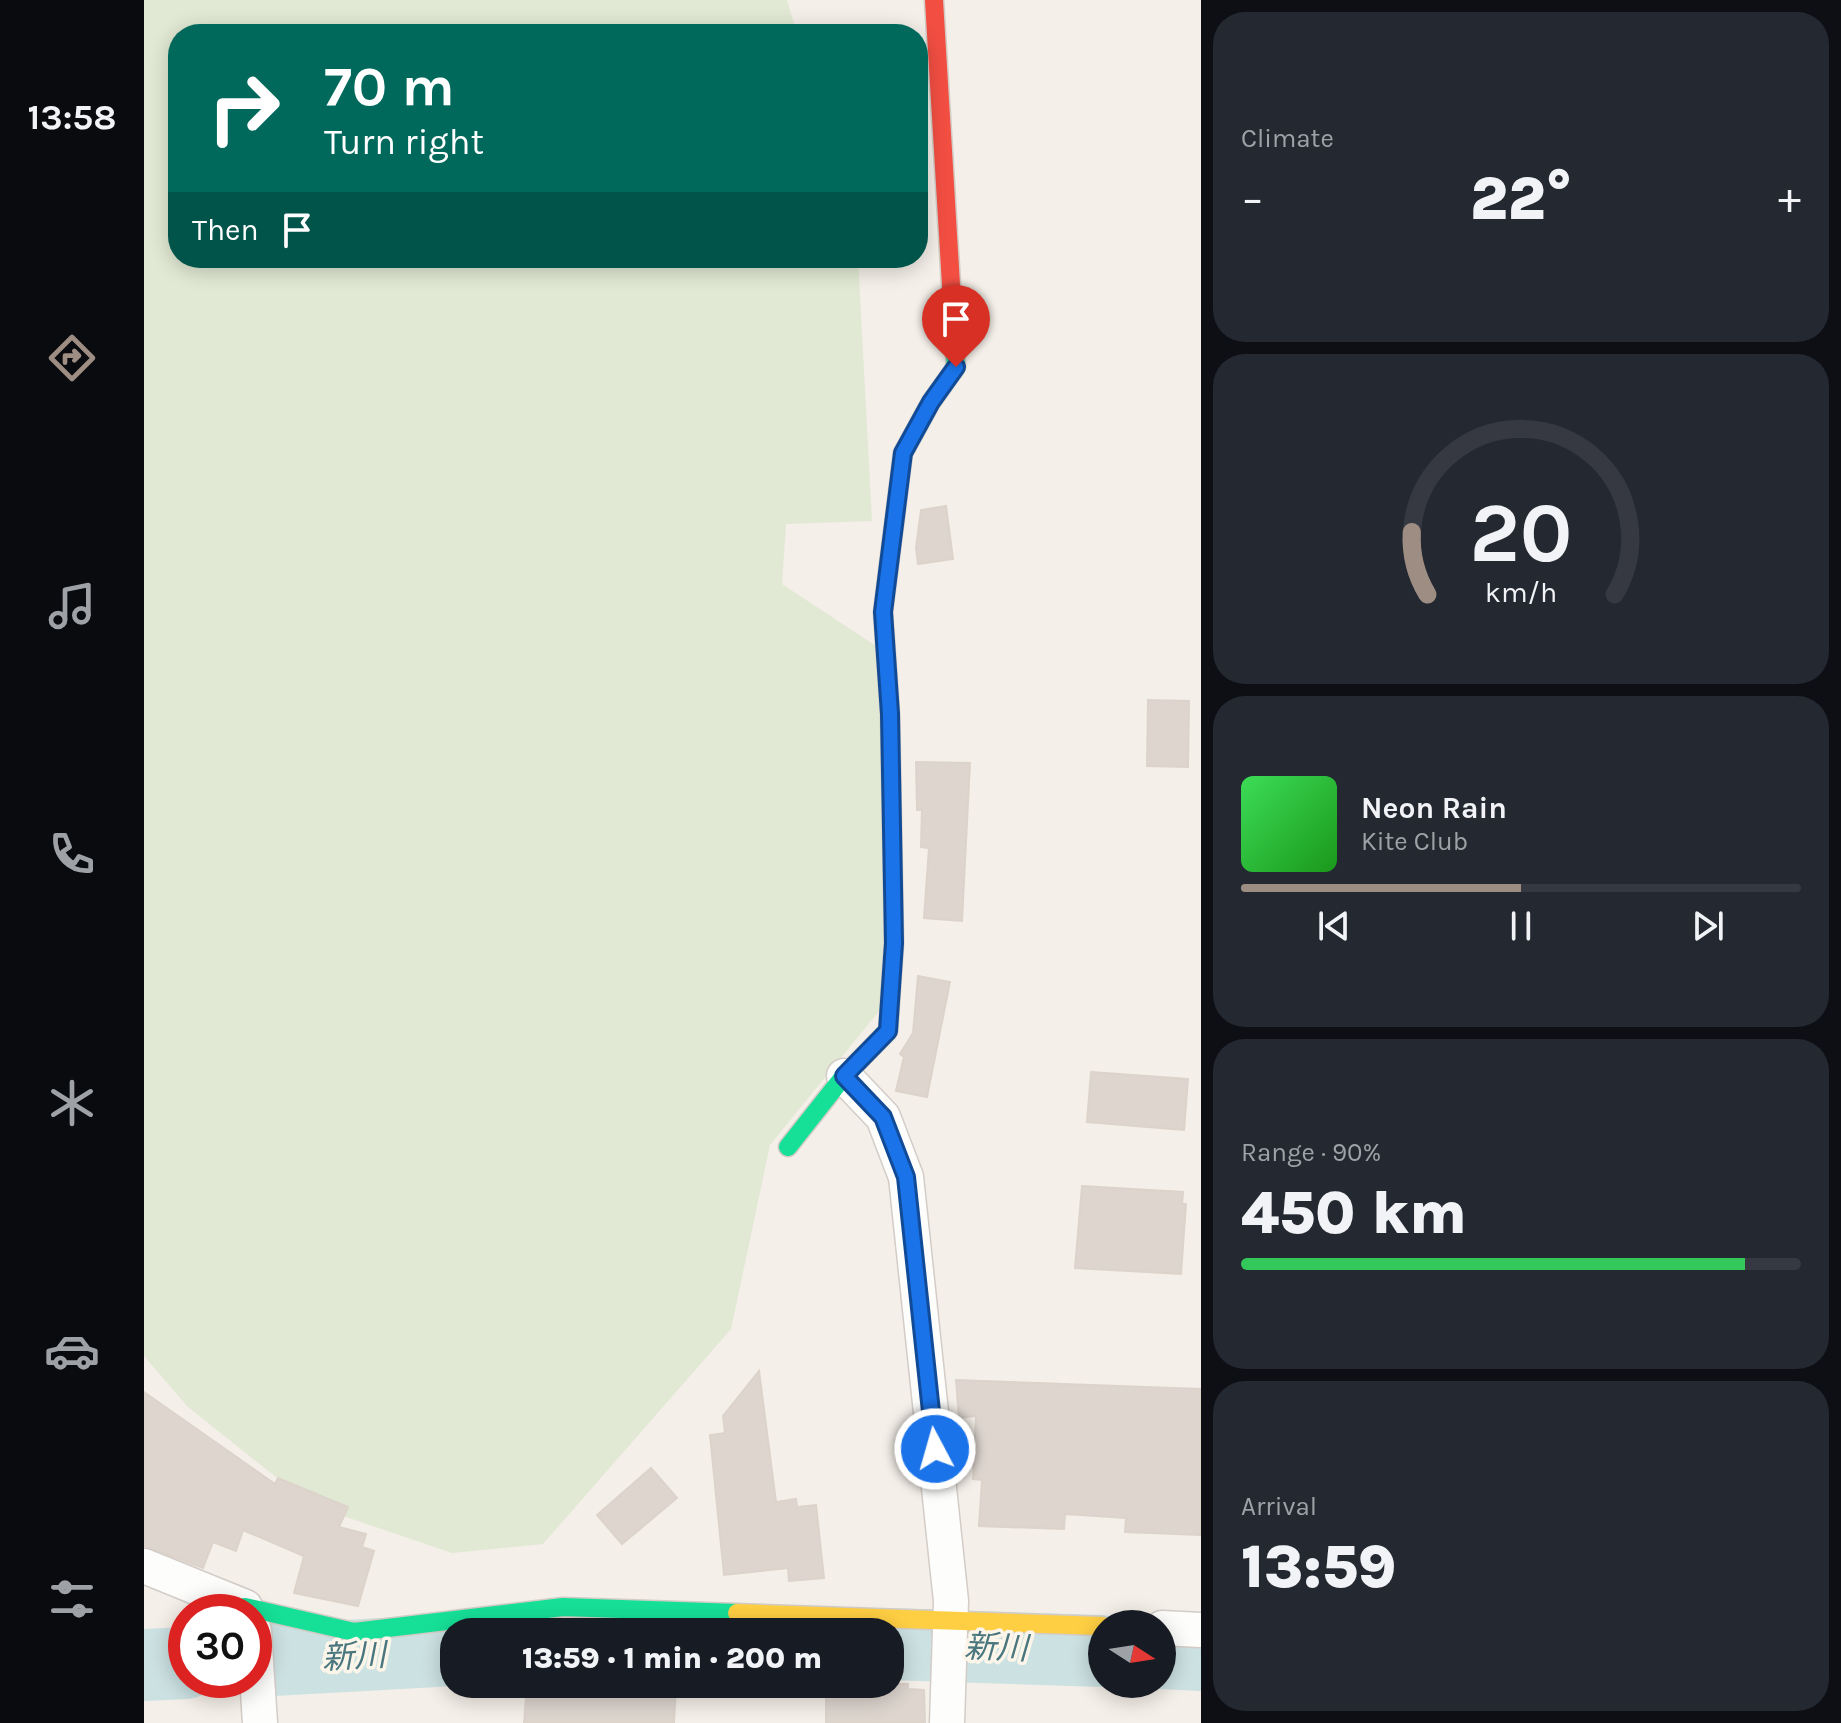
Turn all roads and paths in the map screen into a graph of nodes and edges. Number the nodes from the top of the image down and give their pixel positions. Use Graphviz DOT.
graph roads {
  1 [pos="934,0"];
  2 [pos="844,1076"];
  3 [pos="788,1147"];
  4 [pos="144,1566"];
  5 [pos="198,1594"];
  6 [pos="950,1620"];
  7 [pos="272,1623"];
  8 [pos="1088,1625"];
  9 [pos="1176,1629"];
  10 [pos="1201,1630"];
  11 [pos="259,1698"];
  12 [pos="260,1723"];
  13 [pos="947,1723"];
  1 -- 2 [label="street"];
  2 -- 3 [label="street"];
  2 -- 6 [label="street"];
  4 -- 5 [label="street"];
  6 -- 7 [label="street"];
  6 -- 8 [label="street"];
  6 -- 13 [label="street"];
  9 -- 10 [label="street"];
  11 -- 12 [label="street"];
}
